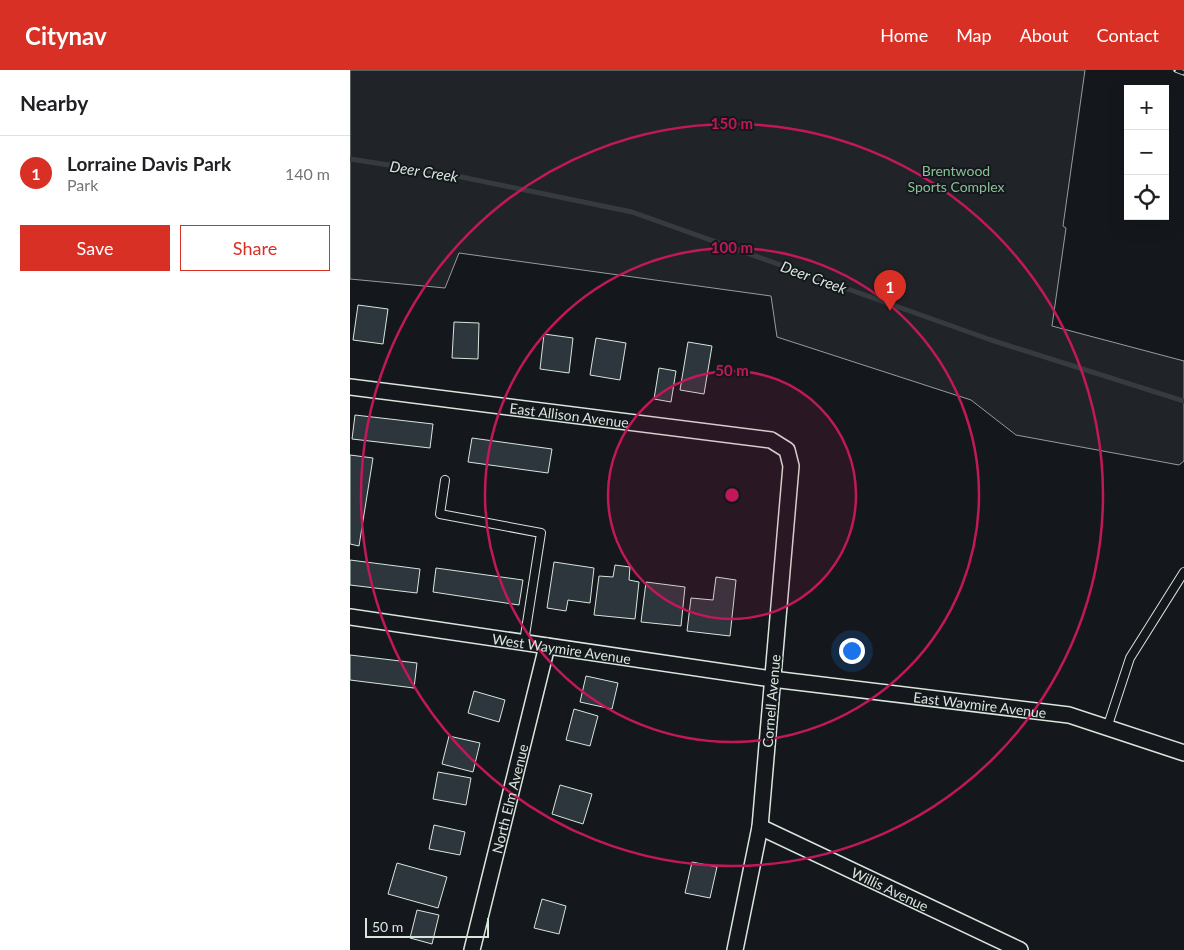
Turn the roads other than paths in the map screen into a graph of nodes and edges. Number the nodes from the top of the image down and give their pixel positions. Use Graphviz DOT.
graph roads {
  1 [pos="350,387"];
  2 [pos="787,450"];
  3 [pos="445,480"];
  4 [pos="1184,572"];
  5 [pos="350,617"];
  6 [pos="524,642"];
  7 [pos="547,646"];
  8 [pos="772,679"];
  9 [pos="1107,728"];
  10 [pos="1184,753"];
  11 [pos="760,827"];
  12 [pos="472,950"];
  13 [pos="735,950"];
  14 [pos="1020,950"];
  1 -- 2 [label="street, East Allison Avenue"];
  2 -- 8 [label="street, Cornell Avenue"];
  3 -- 6 [label="lane"];
  4 -- 9 [label="lane"];
  5 -- 6 [label="street, West Waymire Avenue"];
  6 -- 7 [label="street, West Waymire Avenue"];
  7 -- 8 [label="street, West Waymire Avenue"];
  7 -- 12 [label="street, North Elm Avenue"];
  8 -- 9 [label="street, East Waymire Avenue"];
  8 -- 11 [label="street, Cornell Avenue"];
  9 -- 10 [label="street, East Waymire Avenue"];
  11 -- 13 [label="street, Cornell Avenue"];
  11 -- 14 [label="street, Willis Avenue"];
}
